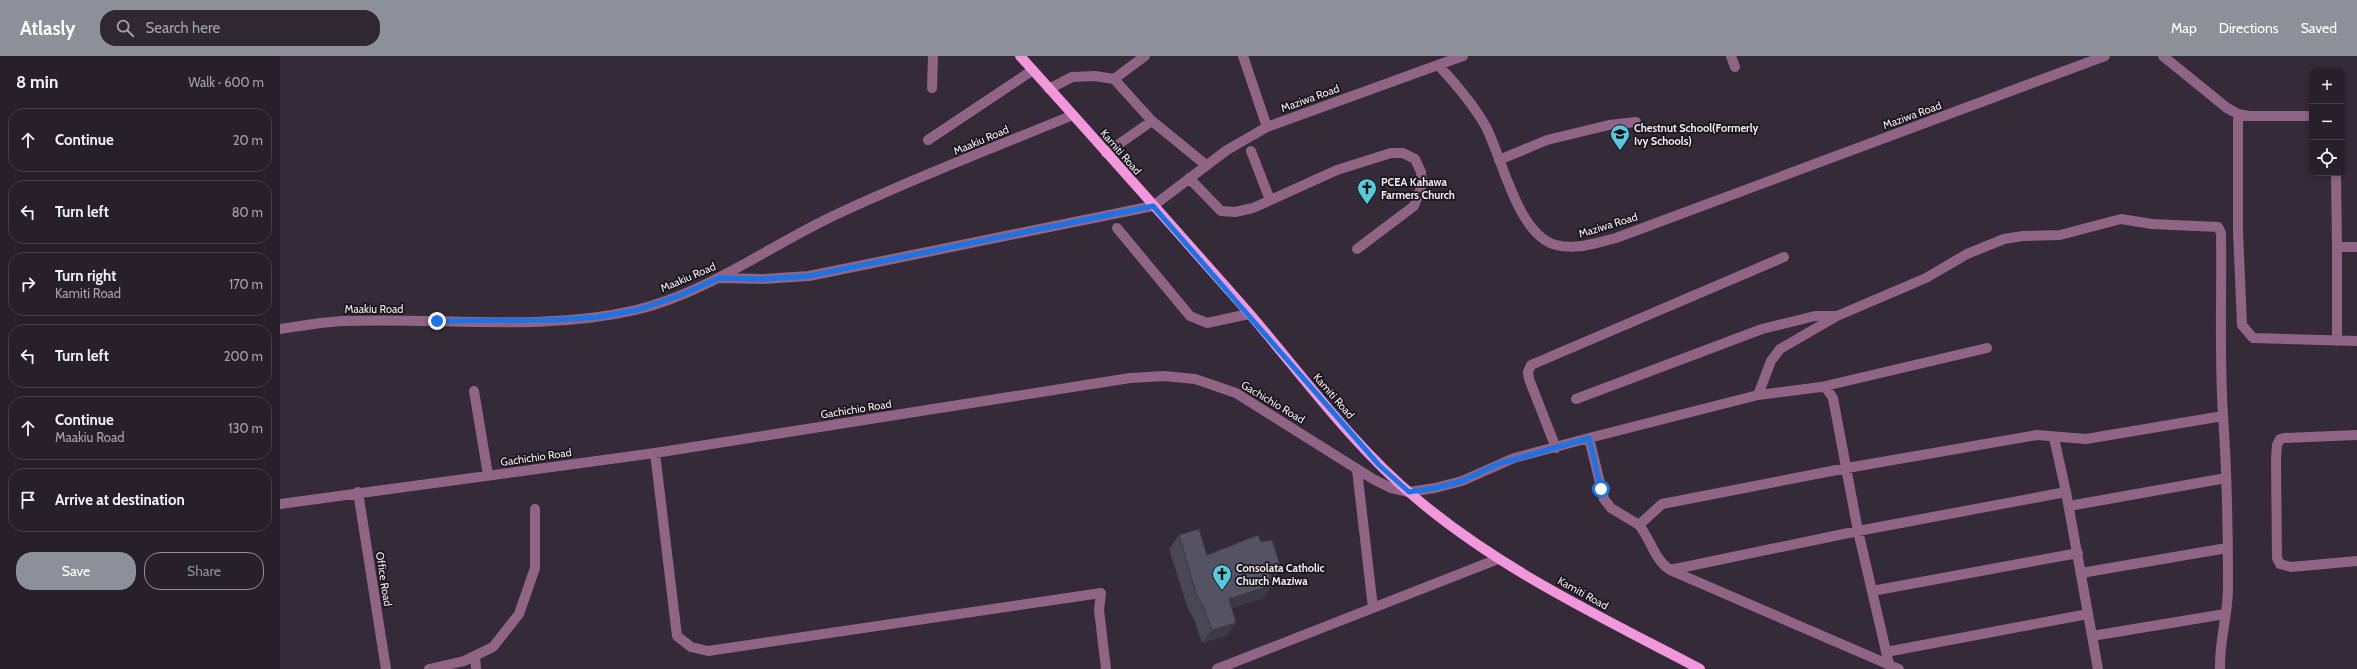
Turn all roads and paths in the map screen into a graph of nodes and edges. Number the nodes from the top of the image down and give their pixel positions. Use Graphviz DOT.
graph roads {
  1 [pos="933,56"];
  2 [pos="1020,56"];
  3 [pos="1145,56"];
  4 [pos="1243,56"];
  5 [pos="1463,56"];
  6 [pos="1731,56"];
  7 [pos="2105,56"];
  8 [pos="2163,56"];
  9 [pos="1438,65"];
  10 [pos="1735,67"];
  11 [pos="1033,70"];
  12 [pos="1114,79"];
  13 [pos="932,88"];
  14 [pos="1049,89"];
  15 [pos="2238,114"];
  16 [pos="1073,115"];
  17 [pos="2309,116"];
  18 [pos="1152,121"];
  19 [pos="1636,122"];
  20 [pos="1267,127"];
  21 [pos="928,140"];
  22 [pos="1251,151"];
  23 [pos="1106,153"];
  24 [pos="1500,160"];
  25 [pos="1206,165"];
  26 [pos="2336,176"];
  27 [pos="1189,178"];
  28 [pos="1270,200"];
  29 [pos="1153,206"];
  30 [pos="1117,228"];
  31 [pos="2337,247"];
  32 [pos="2357,247"];
  33 [pos="1357,249"];
  34 [pos="1784,257"];
  35 [pos="719,278"];
  36 [pos="1250,314"];
  37 [pos="1837,316"];
  38 [pos="280,329"];
  39 [pos="2337,341"];
  40 [pos="2357,341"];
  41 [pos="1987,348"];
  42 [pos="1821,387"];
  43 [pos="474,391"];
  44 [pos="1758,395"];
  45 [pos="1576,399"];
  46 [pos="2223,416"];
  47 [pos="2357,435"];
  48 [pos="1589,438"];
  49 [pos="2054,438"];
  50 [pos="1556,448"];
  51 [pos="655,453"];
  52 [pos="1847,468"];
  53 [pos="1357,470"];
  54 [pos="488,475"];
  55 [pos="2226,478"];
  56 [pos="358,492"];
  57 [pos="1409,492"];
  58 [pos="2066,492"];
  59 [pos="280,504"];
  60 [pos="2069,506"];
  61 [pos="535,509"];
  62 [pos="1639,525"];
  63 [pos="1858,531"];
  64 [pos="2227,548"];
  65 [pos="2078,553"];
  66 [pos="1498,559"];
  67 [pos="2357,561"];
  68 [pos="1670,570"];
  69 [pos="2081,573"];
  70 [pos="1872,592"];
  71 [pos="1373,608"];
  72 [pos="2088,614"];
  73 [pos="2225,614"];
  74 [pos="2092,636"];
  75 [pos="1886,652"];
  76 [pos="475,656"];
  77 [pos="1889,664"];
  78 [pos="386,669"];
  79 [pos="429,669"];
  80 [pos="476,669"];
  81 [pos="1106,669"];
  82 [pos="1217,669"];
  83 [pos="1700,669"];
  84 [pos="1899,669"];
  85 [pos="2098,669"];
  86 [pos="2220,669"];
  1 -- 13 [label="street"];
  2 -- 11 [label="main road, Kamiti Road"];
  3 -- 12 [label="street"];
  4 -- 20 [label="street"];
  5 -- 9 [label="street"];
  6 -- 10 [label="street"];
  7 -- 24 [label="street, Maziwa Road"];
  8 -- 15 [label="street"];
  9 -- 20 [label="street, Maziwa Road"];
  9 -- 24 [label="street, Maziwa Road"];
  11 -- 14 [label="main road, Kamiti Road"];
  11 -- 21 [label="street"];
  12 -- 14 [label="street"];
  12 -- 18 [label="street"];
  14 -- 16 [label="main road, Kamiti Road"];
  15 -- 17 [label="street"];
  15 -- 39 [label="street"];
  16 -- 23 [label="main road, Kamiti Road"];
  16 -- 35 [label="street, Maakiu Road"];
  18 -- 23 [label="street"];
  18 -- 25 [label="street"];
  19 -- 24 [label="street"];
  20 -- 25 [label="street, Maziwa Road"];
  22 -- 28 [label="street"];
  23 -- 29 [label="main road, Kamiti Road"];
  25 -- 27 [label="street, Maziwa Road"];
  26 -- 31 [label="street"];
  27 -- 28 [label="street"];
  27 -- 29 [label="street, Maziwa Road"];
  28 -- 33 [label="street"];
  29 -- 35 [label="street"];
  29 -- 36 [label="main road, Kamiti Road"];
  30 -- 36 [label="street"];
  31 -- 32 [label="street"];
  31 -- 39 [label="street"];
  34 -- 50 [label="street"];
  35 -- 38 [label="street, Maakiu Road"];
  36 -- 57 [label="main road, Kamiti Road"];
  37 -- 44 [label="street"];
  37 -- 45 [label="street"];
  37 -- 46 [label="street"];
  39 -- 40 [label="street"];
  41 -- 42 [label="street"];
  42 -- 44 [label="street"];
  42 -- 52 [label="street"];
  43 -- 54 [label="street"];
  44 -- 48 [label="street"];
  46 -- 49 [label="street"];
  46 -- 55 [label="street"];
  47 -- 67 [label="street"];
  48 -- 50 [label="street"];
  48 -- 62 [label="street"];
  49 -- 52 [label="street"];
  49 -- 58 [label="street"];
  50 -- 57 [label="street"];
  51 -- 53 [label="street, Gachichio Road"];
  51 -- 54 [label="street, Gachichio Road"];
  51 -- 81 [label="street"];
  52 -- 62 [label="street"];
  52 -- 63 [label="street"];
  53 -- 57 [label="street, Gachichio Road"];
  53 -- 71 [label="street"];
  54 -- 56 [label="street, Gachichio Road"];
  55 -- 60 [label="street"];
  55 -- 64 [label="street"];
  56 -- 59 [label="street, Gachichio Road"];
  56 -- 78 [label="street, Office Road"];
  57 -- 66 [label="main road, Kamiti Road"];
  58 -- 60 [label="street"];
  58 -- 63 [label="street"];
  60 -- 65 [label="street"];
  61 -- 76 [label="street"];
  62 -- 68 [label="street"];
  63 -- 68 [label="street"];
  63 -- 70 [label="street"];
  64 -- 69 [label="street"];
  64 -- 73 [label="street"];
  65 -- 69 [label="street"];
  65 -- 70 [label="street"];
  66 -- 71 [label="street"];
  66 -- 83 [label="main road, Kamiti Road"];
  68 -- 77 [label="street"];
  69 -- 72 [label="street"];
  70 -- 75 [label="street"];
  71 -- 82 [label="street"];
  72 -- 74 [label="street"];
  72 -- 75 [label="street"];
  73 -- 74 [label="street"];
  73 -- 86 [label="street"];
  74 -- 85 [label="street"];
  75 -- 77 [label="street"];
  76 -- 79 [label="street"];
  76 -- 80 [label="street"];
  77 -- 84 [label="street"];
}
